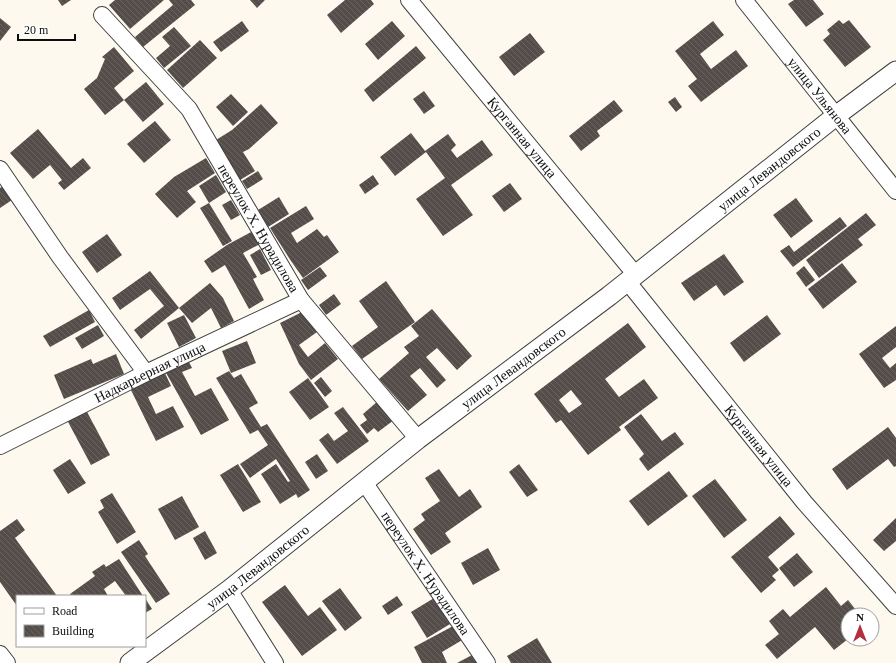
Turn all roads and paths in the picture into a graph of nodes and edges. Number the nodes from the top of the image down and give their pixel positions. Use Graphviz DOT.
graph roads {
  1 [pos="409,0"];
  2 [pos="744,0"];
  3 [pos="102,16"];
  4 [pos="896,70"];
  5 [pos="837,115"];
  6 [pos="0,169"];
  7 [pos="896,191"];
  8 [pos="631,278"];
  9 [pos="301,300"];
  10 [pos="146,373"];
  11 [pos="418,439"];
  12 [pos="0,446"];
  13 [pos="364,482"];
  14 [pos="229,590"];
  15 [pos="896,606"];
  16 [pos="0,654"];
  17 [pos="7,663"];
  18 [pos="130,663"];
  19 [pos="275,663"];
  20 [pos="487,663"];
  1 -- 8 [label="street, Курганная улица"];
  2 -- 5 [label="street, улица Ульянова"];
  3 -- 9 [label="street, переулок Х. Нурадилова"];
  4 -- 5 [label="street, улица Левандовского"];
  5 -- 7 [label="street, улица Ульянова"];
  5 -- 8 [label="street, улица Левандовского"];
  6 -- 10 [label="street"];
  8 -- 11 [label="street, улица Левандовского"];
  8 -- 15 [label="street, Курганная улица"];
  9 -- 10 [label="street, Надкарьерная улица"];
  9 -- 11 [label="street, переулок Х. Нурадилова"];
  10 -- 12 [label="street, Надкарьерная улица"];
  11 -- 13 [label="street, улица Левандовского"];
  13 -- 14 [label="street, улица Левандовского"];
  13 -- 20 [label="street, переулок Х. Нурадилова"];
  14 -- 18 [label="street, улица Левандовского"];
  14 -- 19 [label="street"];
  16 -- 17 [label="street"];
}
